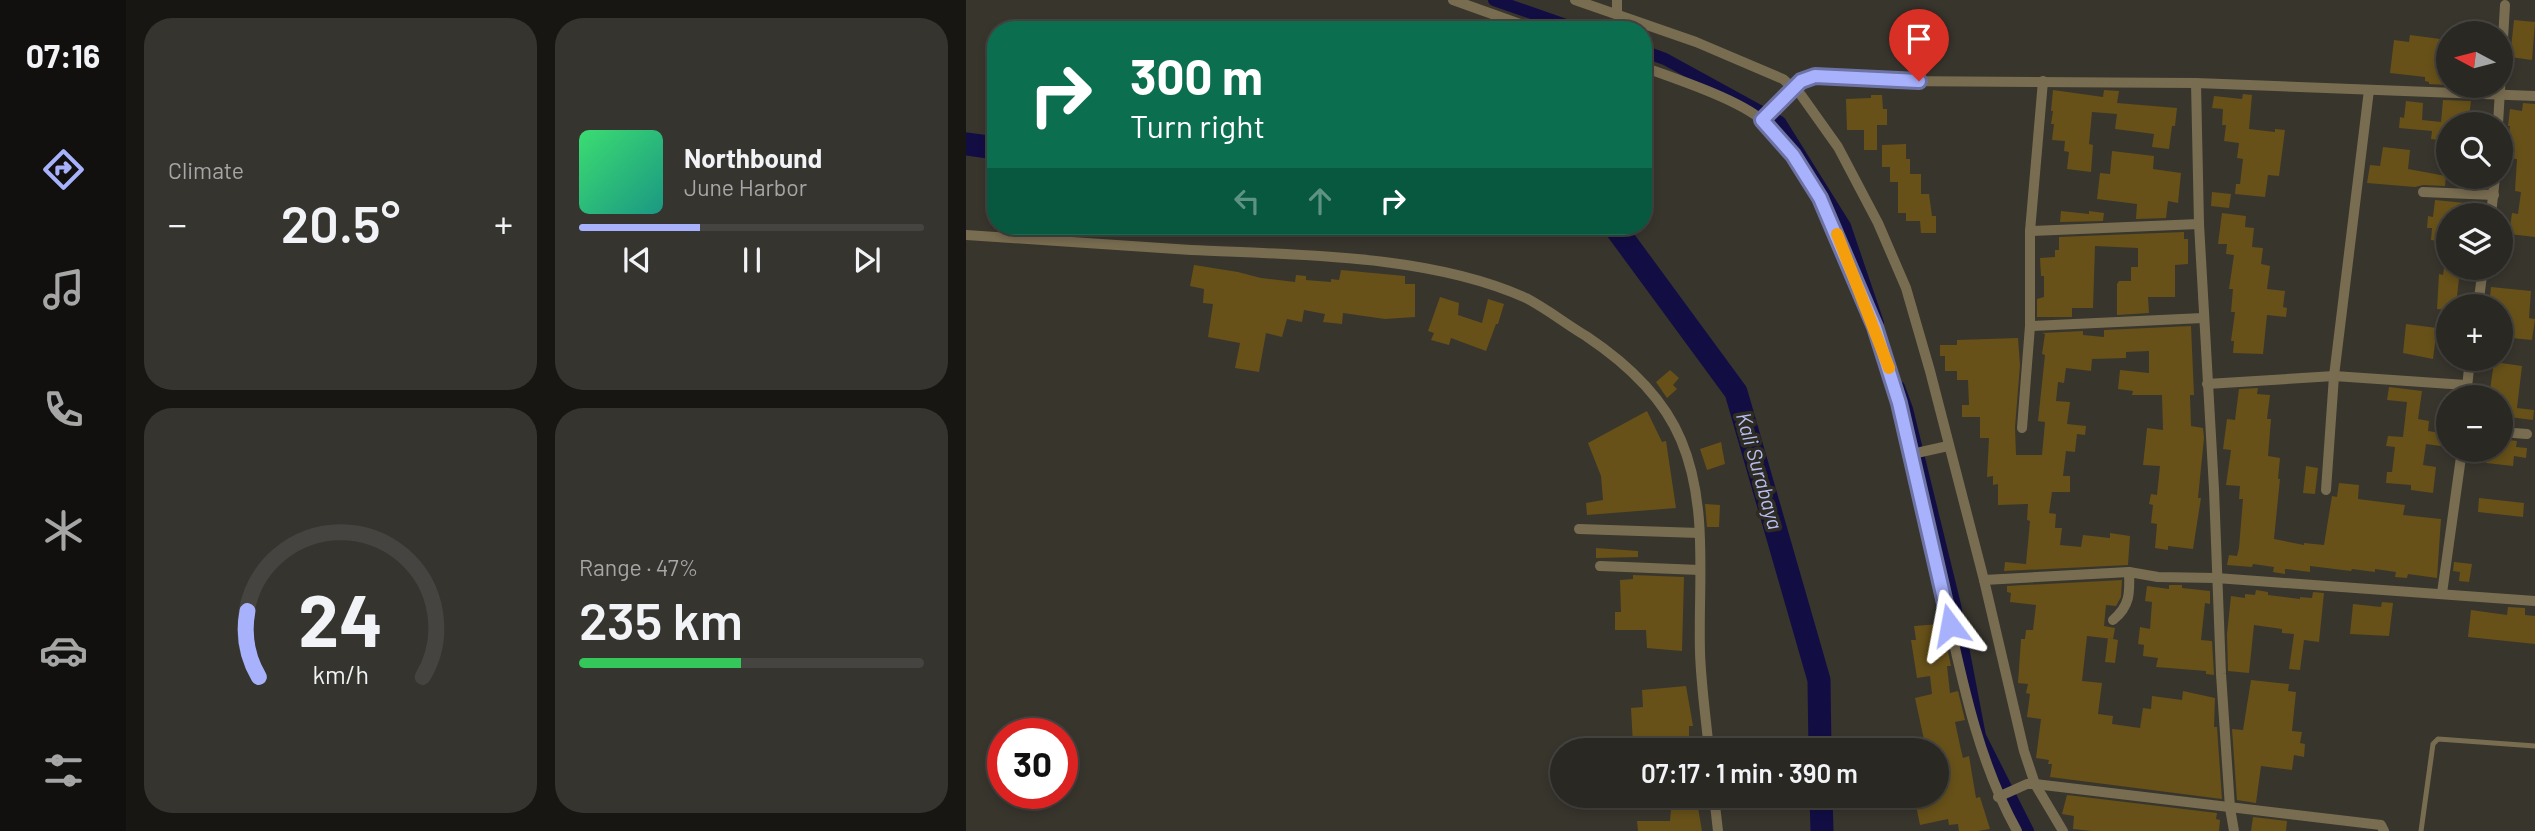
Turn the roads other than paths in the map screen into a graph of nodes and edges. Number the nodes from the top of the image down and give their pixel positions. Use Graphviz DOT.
graph roads {
  1 [pos="1453,0"];
  2 [pos="1575,0"];
  3 [pos="1617,0"];
  4 [pos="2505,5"];
  5 [pos="1617,14"];
  6 [pos="1512,21"];
  7 [pos="1637,21"];
  8 [pos="2504,21"];
  9 [pos="1652,26"];
  10 [pos="1652,70"];
  11 [pos="2043,81"];
  12 [pos="2196,83"];
  13 [pos="1795,89"];
  14 [pos="2369,90"];
  15 [pos="2436,93"];
  16 [pos="2513,96"];
  17 [pos="2535,96"];
  18 [pos="1764,119"];
  19 [pos="2494,189"];
  20 [pos="2423,192"];
  21 [pos="2494,195"];
  22 [pos="2493,203"];
  23 [pos="2199,224"];
  24 [pos="2030,231"];
  25 [pos="966,235"];
  26 [pos="2203,318"];
  27 [pos="2029,326"];
  28 [pos="2468,371"];
  29 [pos="2334,376"];
  30 [pos="2207,384"];
  31 [pos="2466,385"];
  32 [pos="2022,428"];
  33 [pos="2513,433"];
  34 [pos="2527,434"];
  35 [pos="1946,447"];
  36 [pos="1914,454"];
  37 [pos="2460,462"];
  38 [pos="2326,490"];
  39 [pos="1579,529"];
  40 [pos="1699,533"];
  41 [pos="1600,566"];
  42 [pos="1700,570"];
  43 [pos="2129,572"];
  44 [pos="2216,578"];
  45 [pos="1984,580"];
  46 [pos="2442,593"];
  47 [pos="2535,601"];
  48 [pos="2113,620"];
  49 [pos="1708,738"];
  50 [pos="2535,746"];
  51 [pos="2031,784"];
  52 [pos="2000,796"];
  53 [pos="1715,808"];
  54 [pos="2230,808"];
  55 [pos="1718,831"];
  56 [pos="2017,831"];
  57 [pos="2063,831"];
  58 [pos="2234,831"];
  59 [pos="2384,831"];
  60 [pos="2421,831"];
  1 -- 6 [label="street"];
  2 -- 5 [label="street"];
  3 -- 5 [label="street"];
  4 -- 8 [label="street"];
  5 -- 7 [label="street"];
  9 -- 13 [label="street"];
  10 -- 18 [label="street"];
  11 -- 12 [label="street"];
  11 -- 13 [label="street"];
  11 -- 24 [label="street"];
  12 -- 14 [label="street"];
  12 -- 23 [label="street"];
  13 -- 18 [label="street"];
  13 -- 35 [label="street"];
  14 -- 15 [label="street"];
  14 -- 29 [label="street"];
  16 -- 17 [label="street"];
  18 -- 36 [label="street"];
  19 -- 21 [label="street"];
  20 -- 21 [label="street"];
  21 -- 22 [label="street"];
  23 -- 24 [label="street"];
  23 -- 26 [label="street"];
  24 -- 27 [label="street"];
  25 -- 40 [label="street"];
  26 -- 27 [label="street"];
  26 -- 30 [label="street"];
  27 -- 32 [label="street"];
  28 -- 31 [label="street"];
  29 -- 30 [label="street"];
  29 -- 31 [label="street"];
  29 -- 38 [label="street"];
  30 -- 44 [label="street"];
  33 -- 34 [label="street"];
  35 -- 36 [label="street"];
  35 -- 45 [label="street"];
  36 -- 52 [label="street"];
  37 -- 46 [label="street"];
  39 -- 40 [label="street"];
  40 -- 42 [label="street"];
  41 -- 42 [label="street"];
  42 -- 49 [label="street"];
  43 -- 44 [label="street"];
  43 -- 45 [label="street"];
  43 -- 48 [label="street"];
  44 -- 46 [label="street"];
  44 -- 54 [label="street"];
  45 -- 51 [label="street"];
  46 -- 47 [label="street"];
  50 -- 60 [label="lane"];
  51 -- 52 [label="street"];
  51 -- 54 [label="street"];
  51 -- 57 [label="street"];
  52 -- 56 [label="street"];
  53 -- 55 [label="street"];
  54 -- 58 [label="street"];
  54 -- 59 [label="street"];
}
